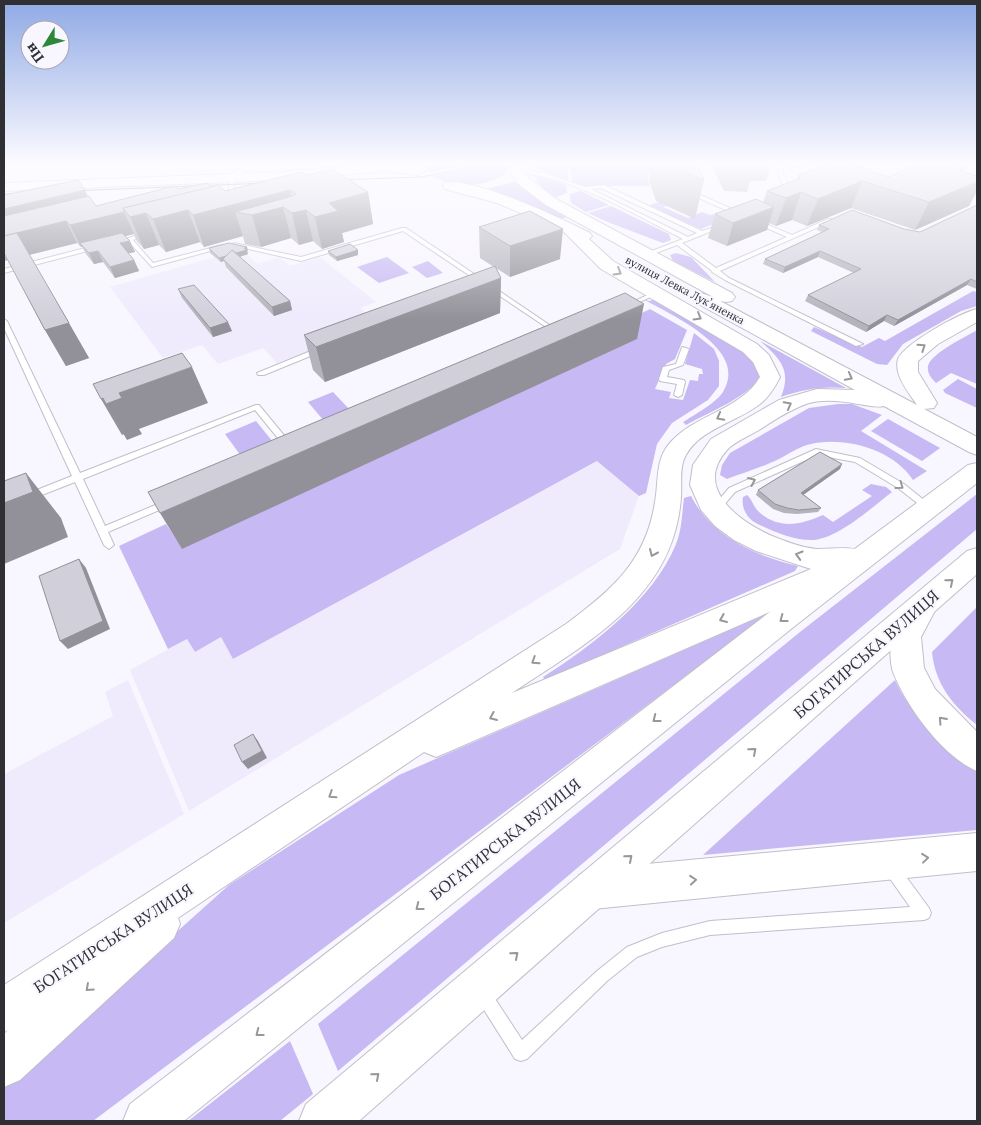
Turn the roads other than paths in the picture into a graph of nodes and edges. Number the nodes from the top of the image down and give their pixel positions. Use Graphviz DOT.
graph roads {
  1 [pos="539,214"];
  2 [pos="573,214"];
  3 [pos="637,214"];
  4 [pos="663,214"];
  5 [pos="746,215"];
  6 [pos="835,218"];
  7 [pos="736,219"];
  8 [pos="729,222"];
  9 [pos="568,228"];
  10 [pos="158,232"];
  11 [pos="702,233"];
  12 [pos="792,237"];
  13 [pos="129,239"];
  14 [pos="249,239"];
  15 [pos="688,239"];
  16 [pos="679,243"];
  17 [pos="110,244"];
  18 [pos="231,244"];
  19 [pos="101,246"];
  20 [pos="646,256"];
  21 [pos="4,271"];
  22 [pos="714,271"];
  23 [pos="489,286"];
  24 [pos="476,291"];
  25 [pos="656,293"];
  26 [pos="616,310"];
  27 [pos="977,315"];
  28 [pos="4,320"];
  29 [pos="552,338"];
  30 [pos="859,344"];
  31 [pos="333,346"];
  32 [pos="685,348"];
  33 [pos="261,372"];
  34 [pos="678,395"];
  35 [pos="920,407"];
  36 [pos="977,430"];
  37 [pos="977,447"];
  38 [pos="283,454"];
  39 [pos="977,471"];
  40 [pos="77,478"];
  41 [pos="174,500"];
  42 [pos="4,506"];
  43 [pos="929,508"];
  44 [pos="714,510"];
  45 [pos="102,531"];
  46 [pos="109,545"];
  47 [pos="865,558"];
  48 [pos="977,558"];
  49 [pos="922,605"];
  50 [pos="977,754"];
  51 [pos="373,768"];
  52 [pos="977,852"];
  53 [pos="230,861"];
  54 [pos="887,862"];
  55 [pos="592,889"];
  56 [pos="478,987"];
  57 [pos="4,1010"];
  58 [pos="4,1064"];
  59 [pos="147,1121"];
  60 [pos="324,1121"];
  1 -- 9 [label="main road, вулиця Левка Лукʼяненка"];
  2 -- 20 [label="main road, вулиця Левка Лукʼяненка"];
  3 -- 15 [label="lane"];
  4 -- 11 [label="lane"];
  5 -- 7 [label="lane"];
  5 -- 12 [label="lane"];
  6 -- 12 [label="lane"];
  8 -- 11 [label="lane"];
  9 -- 25 [label="main road, БОГАТИРСЬКА ВУЛИЦЯ, one-way"];
  9 -- 35 [label="main road, вулиця Левка Лукʼяненка, one-way"];
  10 -- 13 [label="lane"];
  11 -- 15 [label="lane"];
  12 -- 22 [label="lane"];
  13 -- 17 [label="lane"];
  13 -- 18 [label="lane"];
  14 -- 18 [label="lane"];
  15 -- 16 [label="lane"];
  16 -- 20 [label="lane"];
  16 -- 22 [label="lane"];
  18 -- 23 [label="lane"];
  19 -- 21 [label="lane"];
  20 -- 35 [label="main road, вулиця Левка Лукʼяненка"];
  22 -- 30 [label="lane"];
  23 -- 24 [label="lane"];
  23 -- 29 [label="lane"];
  25 -- 26 [label="lane"];
  25 -- 51 [label="main road, БОГАТИРСЬКА ВУЛИЦЯ, one-way"];
  35 -- 27 [label="main road, one-way"];
  28 -- 40 [label="lane"];
  31 -- 33 [label="lane"];
  32 -- 34 [label="lane"];
  35 -- 36 [label="main road"];
  35 -- 37 [label="main road"];
  44 -- 35 [label="main road, one-way"];
  38 -- 40 [label="lane"];
  39 -- 43 [label="main road, БОГАТИРСЬКА ВУЛИЦЯ"];
  40 -- 42 [label="lane"];
  40 -- 45 [label="lane"];
  41 -- 45 [label="lane"];
  44 -- 43 [label="lane, one-way"];
  43 -- 47 [label="main road, БОГАТИРСЬКА ВУЛИЦЯ"];
  47 -- 44 [label="main road, one-way"];
  45 -- 46 [label="lane"];
  47 -- 51 [label="main road, БОГАТИРСЬКА ВУЛИЦЯ, one-way"];
  47 -- 59 [label="main road, БОГАТИРСЬКА ВУЛИЦЯ, one-way"];
  49 -- 48 [label="main road, БОГАТИРСЬКА ВУЛИЦЯ, one-way"];
  50 -- 49 [label="main road, one-way"];
  55 -- 49 [label="main road, БОГАТИРСЬКА ВУЛИЦЯ, one-way"];
  51 -- 53 [label="main road, БОГАТИРСЬКА ВУЛИЦЯ, one-way"];
  54 -- 52 [label="main road, one-way"];
  53 -- 57 [label="main road, БОГАТИРСЬКА ВУЛИЦЯ"];
  53 -- 58 [label="main road, one-way"];
  55 -- 54 [label="main road, one-way"];
  54 -- 56 [label="lane"];
  56 -- 55 [label="main road, БОГАТИРСЬКА ВУЛИЦЯ, one-way"];
  60 -- 56 [label="main road, БОГАТИРСЬКА ВУЛИЦЯ, one-way"];
}
